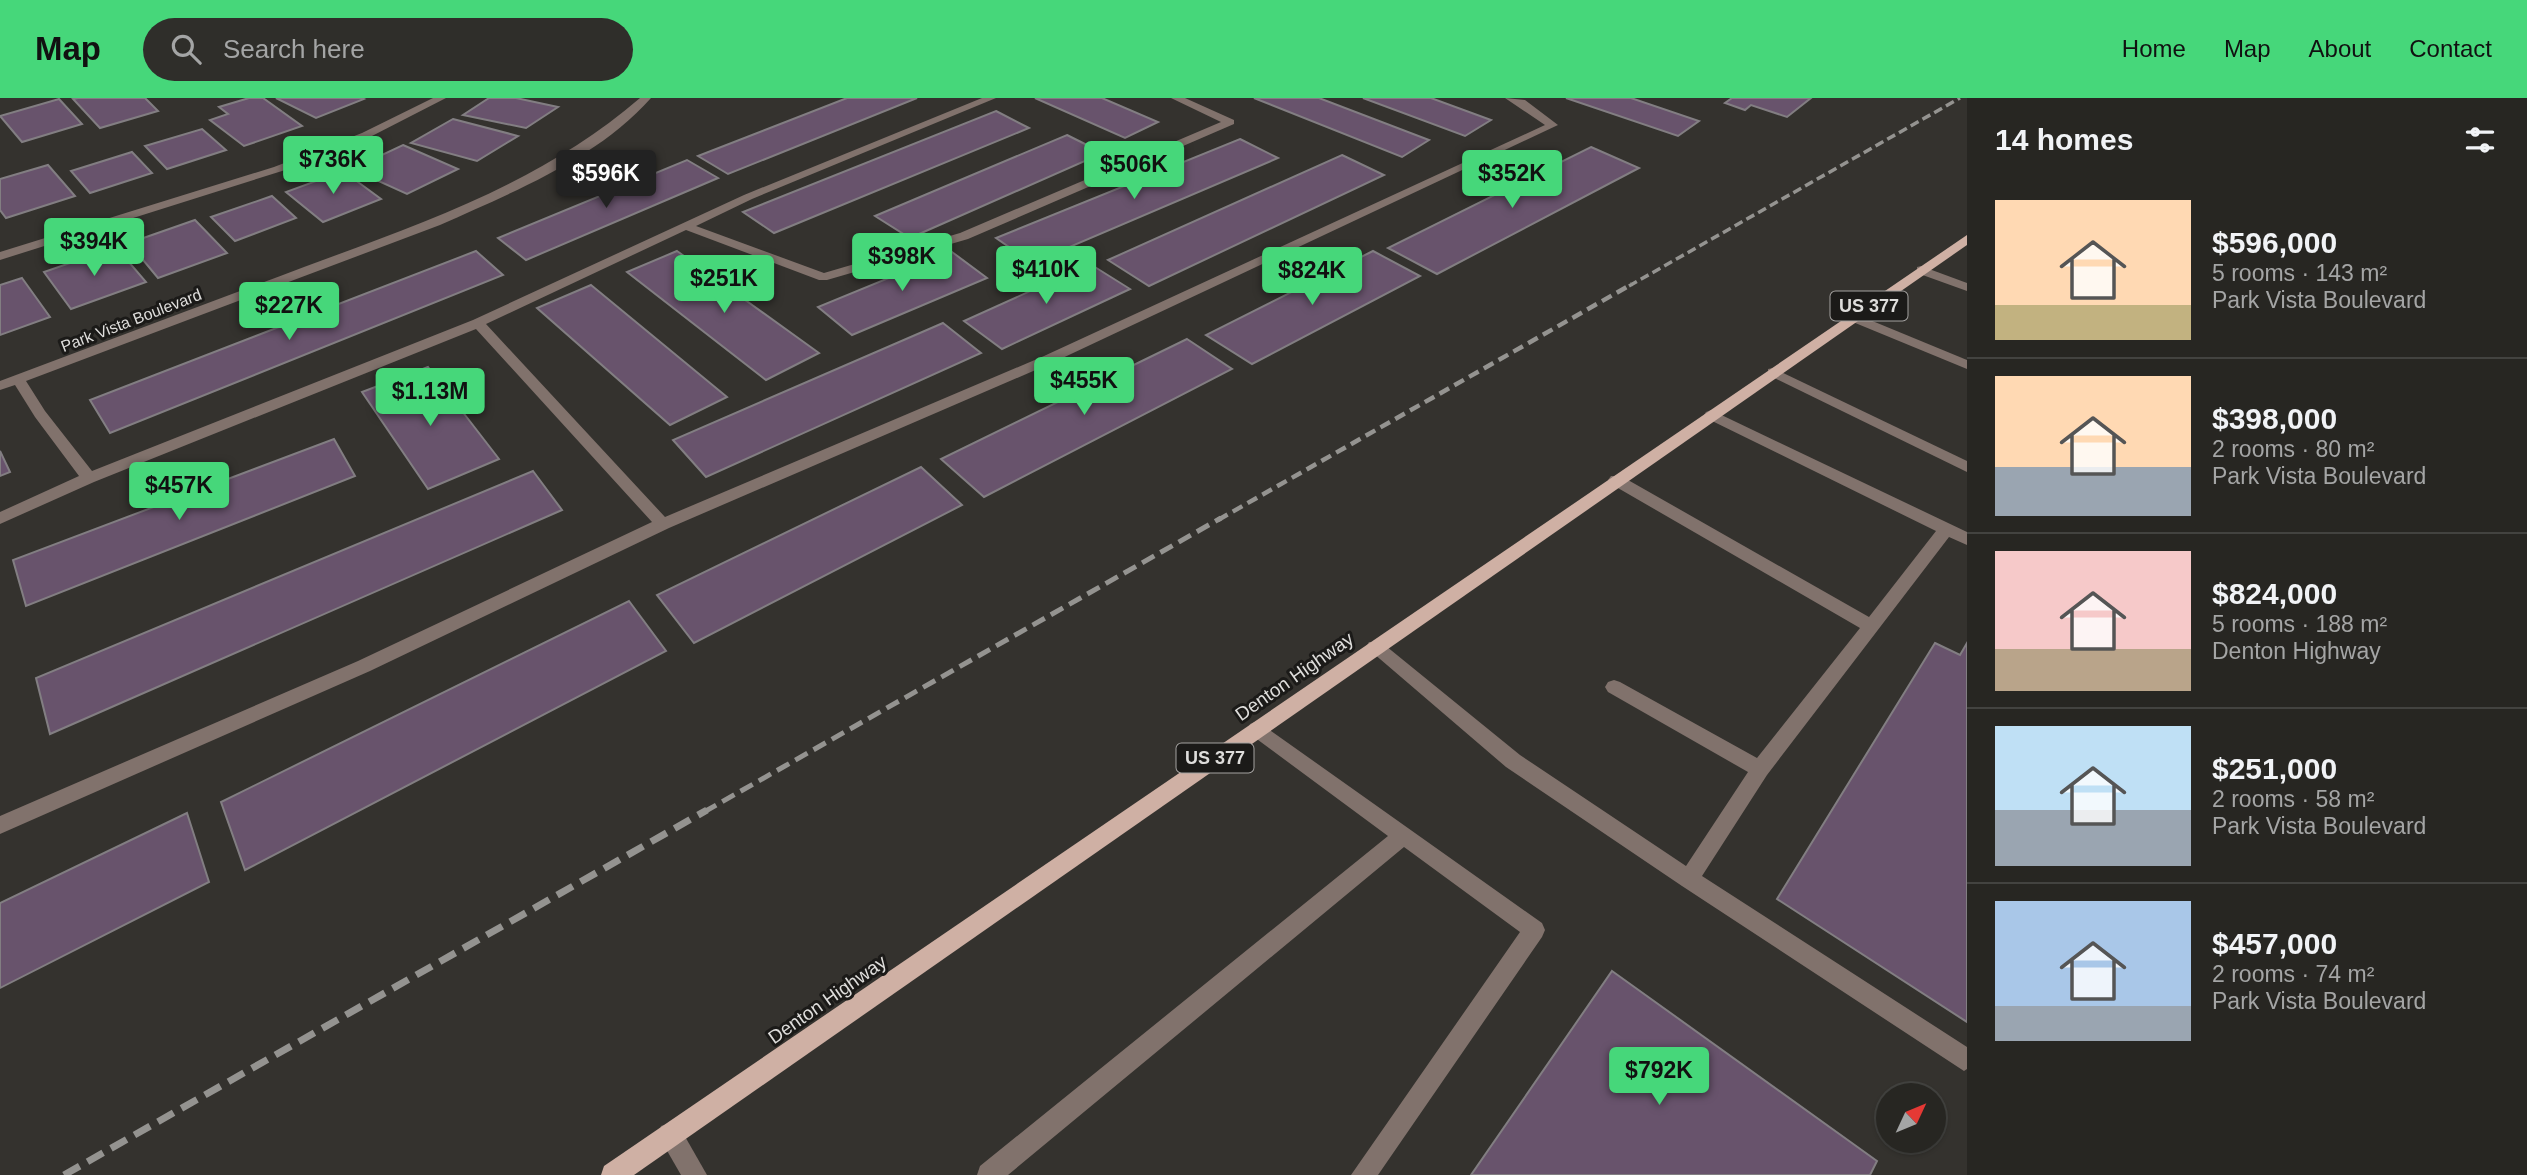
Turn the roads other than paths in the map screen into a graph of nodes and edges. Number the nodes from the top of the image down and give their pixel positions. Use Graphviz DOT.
graph roads {
  1 [pos="441,98"];
  2 [pos="646,98"];
  3 [pos="991,98"];
  4 [pos="1176,98"];
  5 [pos="1510,98"];
  6 [pos="685,226"];
  7 [pos="1967,239"];
  8 [pos="0,256"];
  9 [pos="1921,270"];
  10 [pos="1967,287"];
  11 [pos="1853,317"];
  12 [pos="478,323"];
  13 [pos="1967,365"];
  14 [pos="1773,372"];
  15 [pos="18,379"];
  16 [pos="0,386"];
  17 [pos="1711,415"];
  18 [pos="1967,467"];
  19 [pos="89,478"];
  20 [pos="1616,480"];
  21 [pos="0,518"];
  22 [pos="663,524"];
  23 [pos="1946,530"];
  24 [pos="1967,539"];
  25 [pos="1872,627"];
  26 [pos="1375,647"];
  27 [pos="1614,687"];
  28 [pos="1257,729"];
  29 [pos="1760,769"];
  30 [pos="0,825"];
  31 [pos="1404,835"];
  32 [pos="1689,880"];
  33 [pos="1964,1059"];
  34 [pos="670,1135"];
  35 [pos="612,1175"];
  36 [pos="695,1175"];
  37 [pos="989,1175"];
  38 [pos="1363,1175"];
  1 -- 8 [label="street"];
  2 -- 15 [label="street, Park Vista Boulevard"];
  3 -- 6 [label="street"];
  4 -- 6 [label="street"];
  5 -- 22 [label="street"];
  6 -- 12 [label="street"];
  7 -- 9 [label="main road, Denton Highway / US 377"];
  9 -- 10 [label="street"];
  9 -- 11 [label="main road, Denton Highway / US 377"];
  11 -- 13 [label="street"];
  11 -- 14 [label="main road, Denton Highway / US 377"];
  12 -- 19 [label="street"];
  12 -- 22 [label="street"];
  14 -- 17 [label="main road, Denton Highway / US 377"];
  14 -- 18 [label="street"];
  15 -- 16 [label="street, Park Vista Boulevard"];
  15 -- 19 [label="street"];
  17 -- 20 [label="main road, Denton Highway / US 377"];
  17 -- 23 [label="street"];
  19 -- 21 [label="street"];
  20 -- 25 [label="street"];
  20 -- 26 [label="main road, Denton Highway / US 377"];
  22 -- 30 [label="street"];
  23 -- 24 [label="street"];
  23 -- 25 [label="street"];
  25 -- 29 [label="street"];
  26 -- 28 [label="main road, Denton Highway / US 377"];
  26 -- 32 [label="street"];
  27 -- 29 [label="street"];
  28 -- 31 [label="street"];
  28 -- 34 [label="main road, Denton Highway / US 377"];
  29 -- 32 [label="street"];
  31 -- 37 [label="street"];
  31 -- 38 [label="street"];
  32 -- 33 [label="street"];
  34 -- 35 [label="main road, Denton Highway / US 377"];
  34 -- 36 [label="street"];
}
